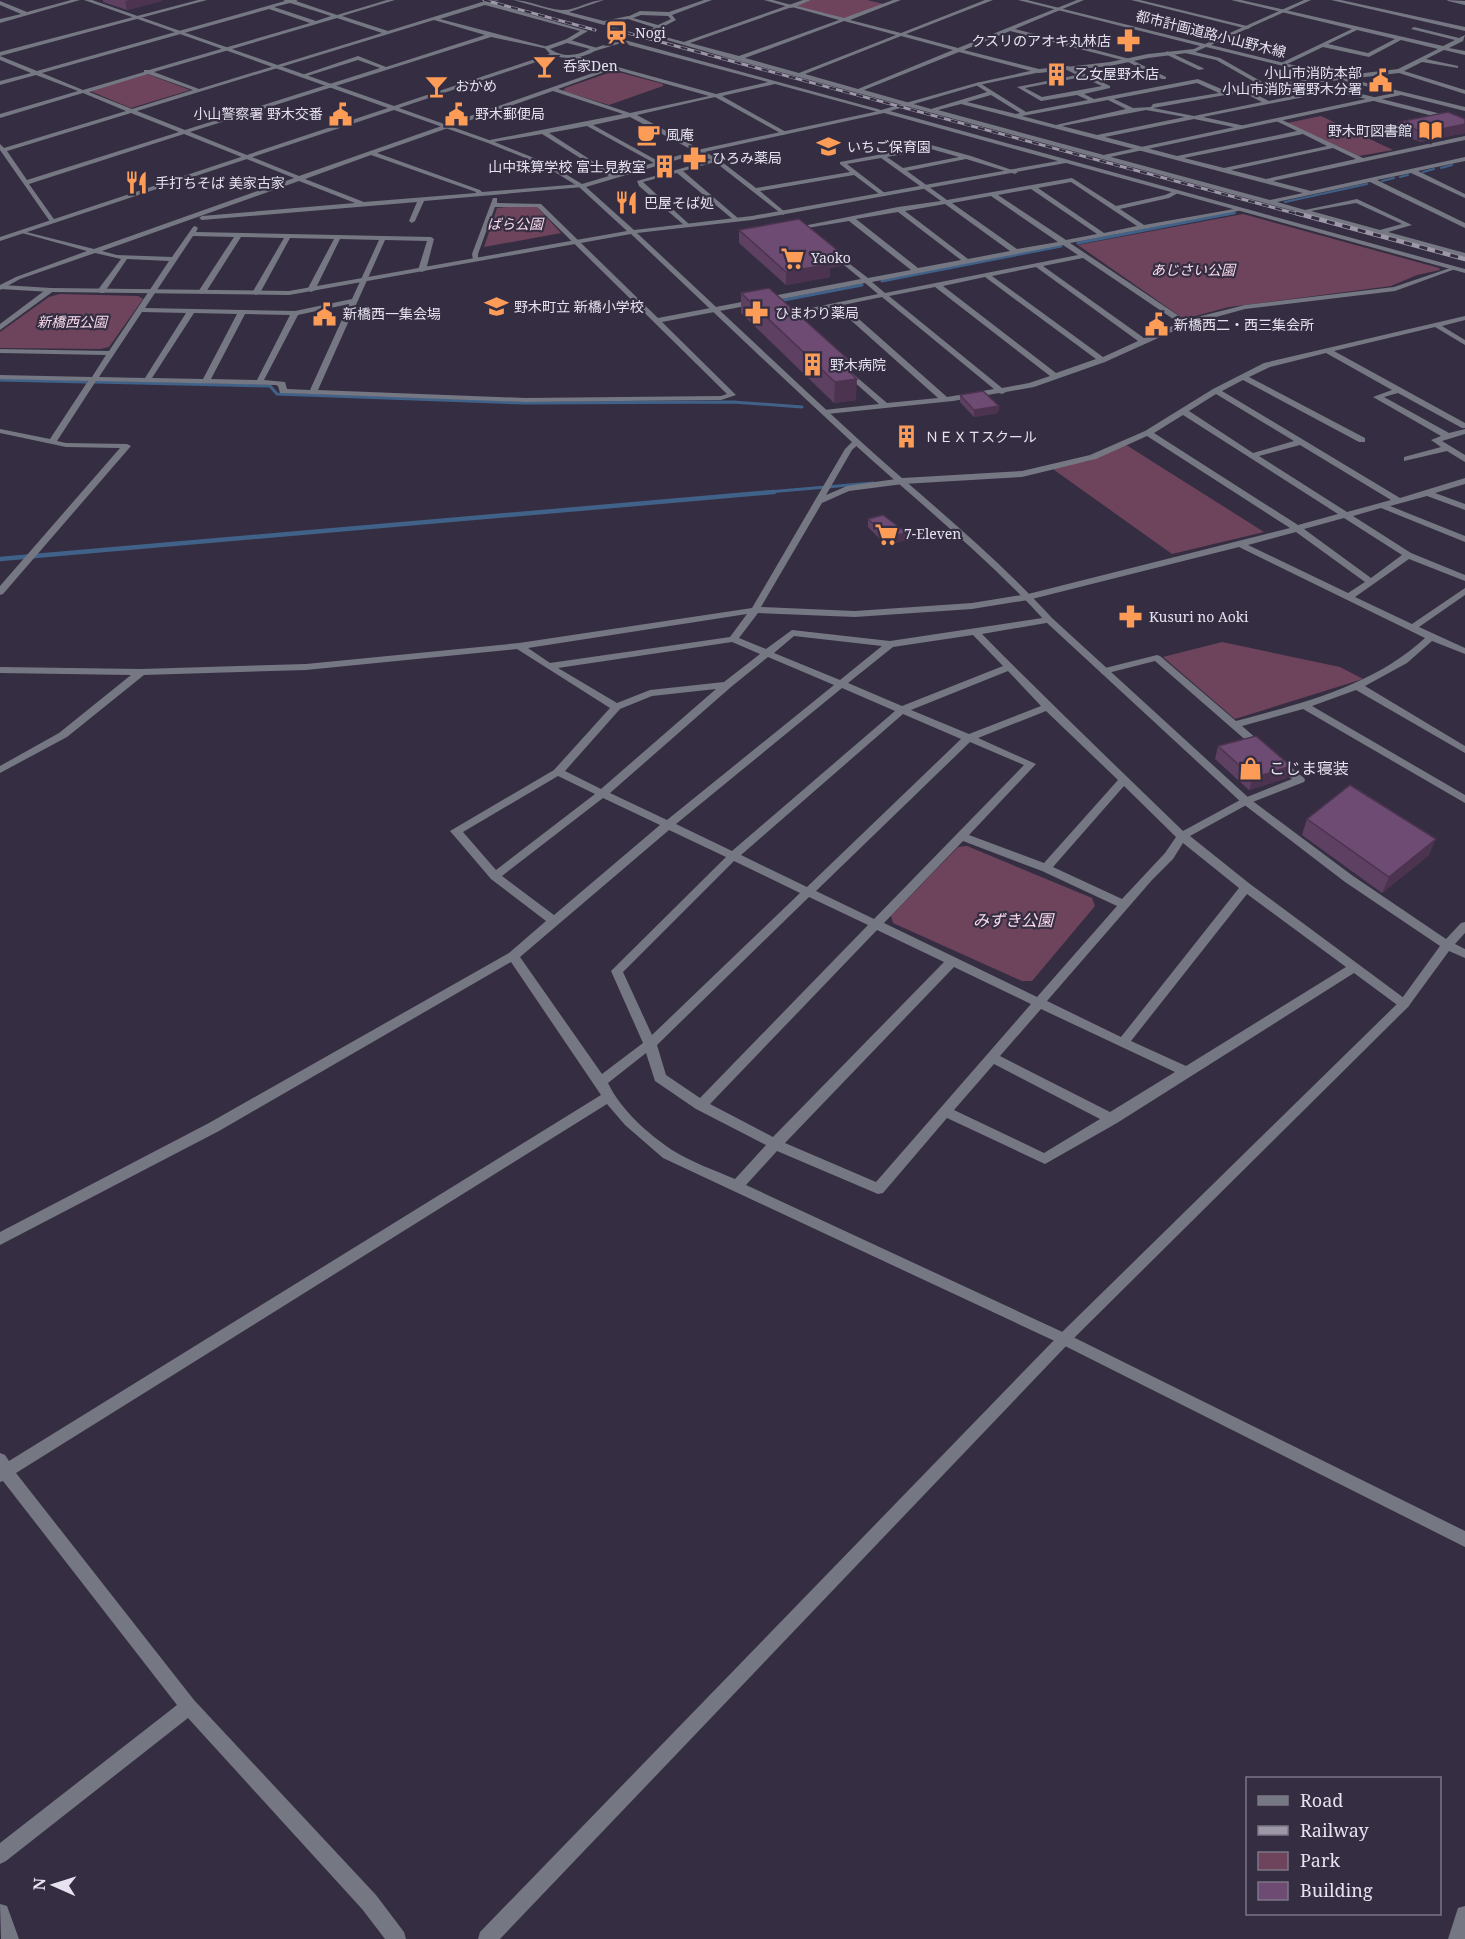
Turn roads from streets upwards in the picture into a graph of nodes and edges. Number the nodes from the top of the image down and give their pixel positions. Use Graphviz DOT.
graph roads {
  1 [pos="77,0"];
  2 [pos="87,0"];
  3 [pos="204,0"];
  4 [pos="290,0"];
  5 [pos="359,0"];
  6 [pos="392,0"];
  7 [pos="472,0"];
  8 [pos="496,0"];
  9 [pos="516,0"];
  10 [pos="601,0"];
  11 [pos="709,0"];
  12 [pos="767,0"];
  13 [pos="808,0"];
  14 [pos="869,0"];
  15 [pos="898,0"];
  16 [pos="990,0"];
  17 [pos="1021,0"];
  18 [pos="1081,0"];
  19 [pos="1134,0"];
  20 [pos="1234,0"];
  21 [pos="1308,0"];
  22 [pos="1334,0"];
  23 [pos="1450,0"];
  24 [pos="0,3"];
  25 [pos="1465,3"];
  26 [pos="485,4"];
  27 [pos="886,4"];
  28 [pos="375,5"];
  29 [pos="792,6"];
  30 [pos="268,7"];
  31 [pos="1057,9"];
  32 [pos="1283,11"];
  33 [pos="563,12"];
  34 [pos="27,14"];
  35 [pos="669,14"];
  36 [pos="336,16"];
  37 [pos="136,18"];
  38 [pos="434,18"];
  39 [pos="628,18"];
  40 [pos="844,20"];
  41 [pos="0,21"];
  42 [pos="316,22"];
  43 [pos="659,27"];
  44 [pos="1248,27"];
  45 [pos="1357,28"];
  46 [pos="1010,29"];
  47 [pos="1414,29"];
  48 [pos="1465,29"];
  49 [pos="178,33"];
  50 [pos="388,33"];
  51 [pos="491,35"];
  52 [pos="901,35"];
  53 [pos="1400,38"];
  54 [pos="1463,39"];
  55 [pos="567,41"];
  56 [pos="683,44"];
  57 [pos="1202,45"];
  58 [pos="1323,45"];
  59 [pos="546,48"];
  60 [pos="1444,48"];
  61 [pos="224,49"];
  62 [pos="595,49"];
  63 [pos="958,50"];
  64 [pos="1187,52"];
  65 [pos="1167,53"];
  66 [pos="1465,53"];
  67 [pos="553,55"];
  68 [pos="0,56"];
  69 [pos="574,57"];
  70 [pos="737,59"];
  71 [pos="1128,60"];
  72 [pos="1422,60"];
  73 [pos="1283,64"];
  74 [pos="276,66"];
  75 [pos="1456,67"];
  76 [pos="1068,68"];
  77 [pos="387,69"];
  78 [pos="612,69"];
  79 [pos="1201,69"];
  80 [pos="146,71"];
  81 [pos="1039,71"];
  82 [pos="1400,71"];
  83 [pos="36,72"];
  84 [pos="798,75"];
  85 [pos="1084,75"];
  86 [pos="302,76"];
  87 [pos="1176,76"];
  88 [pos="1337,78"];
  89 [pos="774,82"];
  90 [pos="0,83"];
  91 [pos="978,84"];
  92 [pos="331,86"];
  93 [pos="555,90"];
  94 [pos="200,91"];
  95 [pos="857,91"];
  96 [pos="83,92"];
  97 [pos="1465,92"];
  98 [pos="991,93"];
  99 [pos="1078,93"];
  100 [pos="1225,93"];
  101 [pos="1400,93"];
  102 [pos="717,96"];
  103 [pos="1107,97"];
  104 [pos="1092,100"];
  105 [pos="1377,100"];
  106 [pos="962,102"];
  107 [pos="1269,103"];
  108 [pos="906,105"];
  109 [pos="394,108"];
  110 [pos="1146,108"];
  111 [pos="1465,109"];
  112 [pos="1132,110"];
  113 [pos="133,111"];
  114 [pos="882,111"];
  115 [pos="928,111"];
  116 [pos="629,114"];
  117 [pos="1026,114"];
  118 [pos="1014,115"];
  119 [pos="0,116"];
  120 [pos="1194,117"];
  121 [pos="1278,120"];
  122 [pos="1465,122"];
  123 [pos="588,124"];
  124 [pos="1055,126"];
  125 [pos="448,127"];
  126 [pos="1243,127"];
  127 [pos="187,132"];
  128 [pos="543,132"];
  129 [pos="784,132"];
  130 [pos="1303,132"];
  131 [pos="1098,138"];
  132 [pos="1465,138"];
  133 [pos="490,142"];
  134 [pos="1334,147"];
  135 [pos="2,148"];
  136 [pos="1140,148"];
  137 [pos="699,151"];
  138 [pos="370,153"];
  139 [pos="1389,155"];
  140 [pos="882,156"];
  141 [pos="248,157"];
  142 [pos="969,157"];
  143 [pos="1101,157"];
  144 [pos="1176,158"];
  145 [pos="1465,159"];
  146 [pos="716,160"];
  147 [pos="1363,160"];
  148 [pos="1399,160"];
  149 [pos="656,162"];
  150 [pos="1064,162"];
  151 [pos="1454,162"];
  152 [pos="1465,166"];
  153 [pos="1413,168"];
  154 [pos="678,170"];
  155 [pos="1223,170"];
  156 [pos="904,171"];
  157 [pos="1015,172"];
  158 [pos="855,173"];
  159 [pos="612,176"];
  160 [pos="303,178"];
  161 [pos="1371,180"];
  162 [pos="1264,181"];
  163 [pos="25,183"];
  164 [pos="580,186"];
  165 [pos="1032,187"];
  166 [pos="929,188"];
  167 [pos="756,190"];
  168 [pos="1176,192"];
  169 [pos="991,193"];
  170 [pos="1312,193"];
  171 [pos="481,195"];
  172 [pos="496,195"];
  173 [pos="884,195"];
  174 [pos="1465,196"];
  175 [pos="421,200"];
  176 [pos="946,201"];
  177 [pos="1269,202"];
  178 [pos="365,205"];
  179 [pos="493,205"];
  180 [pos="1115,208"];
  181 [pos="898,209"];
  182 [pos="1238,209"];
  183 [pos="1304,211"];
  184 [pos="783,213"];
  185 [pos="197,217"];
  186 [pos="850,218"];
  187 [pos="737,220"];
  188 [pos="412,221"];
  189 [pos="53,222"];
  190 [pos="687,225"];
  191 [pos="1465,226"];
  192 [pos="1143,227"];
  193 [pos="1380,231"];
  194 [pos="24,232"];
  195 [pos="633,232"];
  196 [pos="810,233"];
  197 [pos="191,234"];
  198 [pos="239,235"];
  199 [pos="1103,235"];
  200 [pos="288,236"];
  201 [pos="338,237"];
  202 [pos="383,238"];
  203 [pos="0,239"];
  204 [pos="577,242"];
  205 [pos="1064,242"];
  206 [pos="826,247"];
  207 [pos="94,251"];
  208 [pos="1015,251"];
  209 [pos="1465,255"];
  210 [pos="1084,256"];
  211 [pos="125,258"];
  212 [pos="174,259"];
  213 [pos="476,260"];
  214 [pos="967,261"];
  215 [pos="1037,265"];
  216 [pos="1455,268"];
  217 [pos="422,270"];
  218 [pos="916,270"];
  219 [pos="1465,271"];
  220 [pos="986,275"];
  221 [pos="364,280"];
  222 [pos="867,281"];
  223 [pos="936,284"];
  224 [pos="1,287"];
  225 [pos="51,290"];
  226 [pos="310,290"];
  227 [pos="101,291"];
  228 [pos="152,292"];
  229 [pos="202,292"];
  230 [pos="256,293"];
  231 [pos="885,295"];
  232 [pos="770,300"];
  233 [pos="354,301"];
  234 [pos="837,304"];
  235 [pos="140,310"];
  236 [pos="192,310"];
  237 [pos="717,310"];
  238 [pos="242,312"];
  239 [pos="295,313"];
  240 [pos="786,315"];
  241 [pos="1465,318"];
  242 [pos="656,321"];
  243 [pos="795,322"];
  244 [pos="1184,323"];
  245 [pos="1436,325"];
  246 [pos="0,328"];
  247 [pos="1143,341"];
  248 [pos="1465,344"];
  249 [pos="1326,350"];
  250 [pos="0,351"];
  251 [pos="110,353"];
  252 [pos="1102,360"];
  253 [pos="838,362"];
  254 [pos="0,377"];
  255 [pos="1056,377"];
  256 [pos="1242,377"];
  257 [pos="93,380"];
  258 [pos="147,380"];
  259 [pos="206,381"];
  260 [pos="259,383"];
  261 [pos="1399,390"];
  262 [pos="1216,391"];
  263 [pos="313,392"];
  264 [pos="1002,392"];
  265 [pos="944,399"];
  266 [pos="884,405"];
  267 [pos="827,412"];
  268 [pos="1184,412"];
  269 [pos="1465,426"];
  270 [pos="0,431"];
  271 [pos="1465,431"];
  272 [pos="1148,433"];
  273 [pos="1448,436"];
  274 [pos="1362,440"];
  275 [pos="857,442"];
  276 [pos="1301,442"];
  277 [pos="51,443"];
  278 [pos="1448,448"];
  279 [pos="1251,456"];
  280 [pos="1407,459"];
  281 [pos="1465,459"];
  282 [pos="903,481"];
  283 [pos="1465,481"];
  284 [pos="1427,494"];
  285 [pos="1397,500"];
  286 [pos="820,501"];
  287 [pos="1381,505"];
  288 [pos="1465,507"];
  289 [pos="1347,515"];
  290 [pos="1295,527"];
  291 [pos="1465,539"];
  292 [pos="1240,544"];
  293 [pos="1408,555"];
  294 [pos="1465,578"];
  295 [pos="1371,582"];
  296 [pos="1465,591"];
  297 [pos="0,592"];
  298 [pos="1350,596"];
  299 [pos="1028,597"];
  300 [pos="754,610"];
  301 [pos="1049,620"];
  302 [pos="1412,628"];
  303 [pos="975,632"];
  304 [pos="1431,637"];
  305 [pos="733,639"];
  306 [pos="890,644"];
  307 [pos="519,646"];
  308 [pos="1465,651"];
  309 [pos="767,653"];
  310 [pos="548,666"];
  311 [pos="1010,667"];
  312 [pos="0,670"];
  313 [pos="1104,671"];
  314 [pos="141,672"];
  315 [pos="838,684"];
  316 [pos="727,685"];
  317 [pos="1357,687"];
  318 [pos="1304,705"];
  319 [pos="616,707"];
  320 [pos="1048,707"];
  321 [pos="902,710"];
  322 [pos="1234,725"];
  323 [pos="968,738"];
  324 [pos="1465,750"];
  325 [pos="0,770"];
  326 [pos="558,772"];
  327 [pos="1125,779"];
  328 [pos="603,793"];
  329 [pos="1465,800"];
  330 [pos="1246,801"];
  331 [pos="669,824"];
  332 [pos="962,836"];
  333 [pos="1182,836"];
  334 [pos="733,856"];
  335 [pos="1046,868"];
  336 [pos="495,876"];
  337 [pos="1246,887"];
  338 [pos="808,890"];
  339 [pos="1125,905"];
  340 [pos="555,922"];
  341 [pos="876,925"];
  342 [pos="1465,926"];
  343 [pos="1447,945"];
  344 [pos="1465,954"];
  345 [pos="513,956"];
  346 [pos="952,962"];
  347 [pos="1354,968"];
  348 [pos="1040,1004"];
  349 [pos="1404,1004"];
  350 [pos="1123,1043"];
  351 [pos="650,1044"];
  352 [pos="991,1057"];
  353 [pos="1187,1072"];
  354 [pos="601,1082"];
  355 [pos="607,1097"];
  356 [pos="701,1105"];
  357 [pos="946,1112"];
  358 [pos="1113,1119"];
  359 [pos="775,1143"];
  360 [pos="736,1186"];
  361 [pos="0,1239"];
  362 [pos="1064,1339"];
  363 [pos="2,1469"];
  364 [pos="1465,1539"];
  365 [pos="189,1707"];
  366 [pos="0,1855"];
  367 [pos="0,1914"];
  368 [pos="1465,1915"];
  369 [pos="10,1939"];
  370 [pos="397,1939"];
  371 [pos="486,1939"];
  372 [pos="1457,1939"];
  1 -- 34 [label="street"];
  2 -- 37 [label="street"];
  3 -- 37 [label="street"];
  4 -- 30 [label="street"];
  4 -- 36 [label="street"];
  5 -- 28 [label="street"];
  6 -- 28 [label="street"];
  7 -- 26 [label="street"];
  8 -- 26 [label="street"];
  9 -- 33 [label="street"];
  10 -- 33 [label="street"];
  11 -- 35 [label="street"];
  12 -- 29 [label="street"];
  13 -- 29 [label="street"];
  14 -- 27 [label="street"];
  15 -- 27 [label="street"];
  16 -- 52 [label="street"];
  17 -- 31 [label="street, 都市計画道路小山野木線"];
  18 -- 31 [label="street"];
  19 -- 44 [label="street"];
  20 -- 32 [label="street"];
  21 -- 32 [label="street"];
  22 -- 48 [label="street"];
  23 -- 25 [label="street"];
  24 -- 34 [label="street"];
  26 -- 38 [label="street"];
  26 -- 55 [label="street"];
  27 -- 40 [label="street"];
  28 -- 36 [label="street"];
  29 -- 40 [label="street"];
  29 -- 56 [label="street"];
  30 -- 42 [label="street"];
  30 -- 49 [label="street"];
  31 -- 46 [label="street"];
  31 -- 57 [label="street, 都市計画道路小山野木線"];
  32 -- 44 [label="street"];
  32 -- 45 [label="street"];
  33 -- 39 [label="street"];
  34 -- 41 [label="street"];
  35 -- 39 [label="street"];
  35 -- 43 [label="street"];
  36 -- 42 [label="street"];
  36 -- 50 [label="street"];
  37 -- 49 [label="street"];
  37 -- 68 [label="street"];
  38 -- 50 [label="street"];
  38 -- 51 [label="street"];
  39 -- 43 [label="street"];
  40 -- 52 [label="street"];
  40 -- 70 [label="street"];
  42 -- 61 [label="street"];
  43 -- 56 [label="street"];
  44 -- 57 [label="street"];
  45 -- 53 [label="street"];
  45 -- 58 [label="street"];
  46 -- 63 [label="street"];
  46 -- 71 [label="street"];
  47 -- 54 [label="street"];
  49 -- 61 [label="street"];
  49 -- 83 [label="street"];
  50 -- 74 [label="street"];
  51 -- 59 [label="street"];
  51 -- 77 [label="street"];
  52 -- 63 [label="street"];
  52 -- 84 [label="street"];
  53 -- 58 [label="street"];
  53 -- 60 [label="street"];
  54 -- 60 [label="street"];
  55 -- 59 [label="street"];
  55 -- 62 [label="street"];
  56 -- 70 [label="street"];
  57 -- 64 [label="street"];
  57 -- 73 [label="street, 都市計画道路小山野木線"];
  58 -- 73 [label="street"];
  59 -- 67 [label="street"];
  60 -- 66 [label="street"];
  60 -- 72 [label="street"];
  61 -- 74 [label="street"];
  61 -- 80 [label="street"];
  62 -- 69 [label="street"];
  62 -- 89 [label="street"];
  63 -- 81 [label="street"];
  63 -- 95 [label="street"];
  64 -- 65 [label="street"];
  64 -- 88 [label="street"];
  65 -- 71 [label="street"];
  65 -- 79 [label="street"];
  67 -- 69 [label="street"];
  67 -- 109 [label="street"];
  68 -- 83 [label="street"];
  69 -- 78 [label="street"];
  70 -- 84 [label="street"];
  71 -- 76 [label="street"];
  71 -- 87 [label="street"];
  72 -- 75 [label="street"];
  72 -- 82 [label="street"];
  73 -- 88 [label="street, 都市計画道路小山野木線"];
  74 -- 86 [label="street"];
  74 -- 94 [label="street"];
  76 -- 81 [label="street"];
  76 -- 85 [label="street"];
  77 -- 86 [label="street"];
  77 -- 92 [label="street"];
  78 -- 93 [label="street"];
  78 -- 102 [label="street"];
  80 -- 94 [label="street"];
  80 -- 96 [label="street"];
  81 -- 91 [label="street"];
  82 -- 88 [label="street"];
  82 -- 97 [label="street"];
  83 -- 90 [label="street"];
  83 -- 96 [label="street"];
  84 -- 95 [label="street"];
  85 -- 99 [label="street"];
  85 -- 99 [label="street"];
  86 -- 92 [label="street"];
  88 -- 101 [label="street, 都市計画道路小山野木線"];
  89 -- 102 [label="street"];
  89 -- 114 [label="street"];
  91 -- 98 [label="street"];
  91 -- 108 [label="street"];
  92 -- 109 [label="street"];
  92 -- 127 [label="street"];
  93 -- 116 [label="street"];
  93 -- 125 [label="street"];
  94 -- 113 [label="street"];
  95 -- 108 [label="street"];
  96 -- 113 [label="street"];
  96 -- 119 [label="street"];
  98 -- 106 [label="street"];
  98 -- 117 [label="street"];
  99 -- 104 [label="street"];
  100 -- 103 [label="street"];
  100 -- 107 [label="street"];
  100 -- 110 [label="street"];
  101 -- 105 [label="street"];
  101 -- 111 [label="street, 都市計画道路小山野木線"];
  102 -- 116 [label="street"];
  102 -- 129 [label="street"];
  103 -- 104 [label="street"];
  103 -- 112 [label="street"];
  104 -- 117 [label="street"];
  105 -- 107 [label="street"];
  105 -- 121 [label="street"];
  105 -- 122 [label="street"];
  106 -- 115 [label="street"];
  106 -- 118 [label="street"];
  107 -- 120 [label="street"];
  108 -- 114 [label="street"];
  108 -- 115 [label="street"];
  109 -- 125 [label="street"];
  109 -- 141 [label="street"];
  110 -- 112 [label="street"];
  110 -- 120 [label="street"];
  112 -- 124 [label="street"];
  113 -- 127 [label="street"];
  113 -- 135 [label="street"];
  114 -- 129 [label="street"];
  114 -- 150 [label="street"];
  115 -- 143 [label="street"];
  116 -- 123 [label="street"];
  116 -- 137 [label="street"];
  117 -- 118 [label="street"];
  118 -- 124 [label="street"];
  120 -- 126 [label="street"];
  120 -- 131 [label="street"];
  121 -- 126 [label="street"];
  121 -- 130 [label="street"];
  123 -- 128 [label="street"];
  123 -- 149 [label="street"];
  124 -- 131 [label="street"];
  125 -- 133 [label="street"];
  125 -- 138 [label="street"];
  126 -- 136 [label="street"];
  127 -- 141 [label="street"];
  127 -- 163 [label="street"];
  128 -- 133 [label="street"];
  128 -- 159 [label="street"];
  129 -- 137 [label="street"];
  130 -- 134 [label="street"];
  130 -- 144 [label="street"];
  131 -- 136 [label="street"];
  132 -- 139 [label="street"];
  133 -- 164 [label="street"];
  134 -- 147 [label="street"];
  134 -- 155 [label="street"];
  135 -- 163 [label="street"];
  136 -- 143 [label="street"];
  136 -- 144 [label="street"];
  137 -- 146 [label="street"];
  137 -- 149 [label="street"];
  138 -- 160 [label="street"];
  138 -- 171 [label="street"];
  139 -- 147 [label="street"];
  139 -- 148 [label="street"];
  140 -- 142 [label="street"];
  140 -- 156 [label="street"];
  140 -- 158 [label="street"];
  141 -- 160 [label="street"];
  141 -- 189 [label="street"];
  142 -- 156 [label="street"];
  142 -- 157 [label="street"];
  143 -- 177 [label="street"];
  144 -- 155 [label="street"];
  145 -- 151 [label="street"];
  146 -- 154 [label="street"];
  146 -- 167 [label="street"];
  147 -- 162 [label="street"];
  149 -- 159 [label="street"];
  150 -- 157 [label="street"];
  150 -- 168 [label="street"];
  151 -- 152 [label="street"];
  151 -- 153 [label="street"];
  153 -- 161 [label="street"];
  153 -- 174 [label="street"];
  154 -- 187 [label="street"];
  154 -- 190 [label="street"];
  155 -- 162 [label="street"];
  156 -- 166 [label="street"];
  157 -- 166 [label="street"];
  158 -- 167 [label="street"];
  158 -- 173 [label="street"];
  159 -- 164 [label="street"];
  160 -- 178 [label="street"];
  160 -- 185 [label="street"];
  161 -- 170 [label="street"];
  161 -- 191 [label="street"];
  162 -- 170 [label="street"];
  163 -- 189 [label="street"];
  164 -- 172 [label="street"];
  164 -- 195 [label="street"];
  165 -- 169 [label="street"];
  165 -- 180 [label="street"];
  165 -- 199 [label="street"];
  166 -- 173 [label="street"];
  166 -- 176 [label="street"];
  167 -- 184 [label="street"];
  168 -- 180 [label="street"];
  168 -- 182 [label="street"];
  169 -- 176 [label="street"];
  169 -- 205 [label="street"];
  170 -- 177 [label="street"];
  171 -- 172 [label="street"];
  171 -- 175 [label="street"];
  172 -- 179 [label="street"];
  173 -- 184 [label="street"];
  175 -- 178 [label="street"];
  175 -- 188 [label="street"];
  176 -- 181 [label="street"];
  176 -- 208 [label="street"];
  177 -- 183 [label="street"];
  178 -- 185 [label="street"];
  179 -- 204 [label="street"];
  179 -- 213 [label="street"];
  180 -- 192 [label="street"];
  181 -- 186 [label="street"];
  181 -- 214 [label="street"];
  182 -- 192 [label="street"];
  182 -- 216 [label="street"];
  183 -- 193 [label="street"];
  183 -- 193 [label="street"];
  184 -- 187 [label="street"];
  185 -- 197 [label="street"];
  185 -- 207 [label="street"];
  186 -- 196 [label="street"];
  186 -- 218 [label="street"];
  187 -- 190 [label="street"];
  189 -- 194 [label="street"];
  190 -- 195 [label="street"];
  192 -- 199 [label="street"];
  193 -- 209 [label="street"];
  194 -- 203 [label="street"];
  194 -- 207 [label="street"];
  195 -- 204 [label="street"];
  195 -- 237 [label="street"];
  197 -- 198 [label="street"];
  197 -- 212 [label="street"];
  198 -- 200 [label="street"];
  198 -- 229 [label="street"];
  199 -- 205 [label="street"];
  200 -- 201 [label="street"];
  200 -- 230 [label="street"];
  201 -- 202 [label="street"];
  201 -- 226 [label="street"];
  202 -- 217 [label="street"];
  202 -- 221 [label="street"];
  204 -- 213 [label="street"];
  204 -- 242 [label="street"];
  205 -- 208 [label="street"];
  205 -- 210 [label="street"];
  206 -- 222 [label="street"];
  207 -- 211 [label="street"];
  207 -- 224 [label="street"];
  208 -- 214 [label="street"];
  210 -- 215 [label="street"];
  210 -- 244 [label="street"];
  211 -- 212 [label="street"];
  211 -- 227 [label="street"];
  212 -- 228 [label="street"];
  213 -- 217 [label="street"];
  214 -- 218 [label="street"];
  215 -- 220 [label="street"];
  215 -- 247 [label="street"];
  216 -- 219 [label="street"];
  216 -- 244 [label="street"];
  217 -- 221 [label="street"];
  218 -- 222 [label="street"];
  220 -- 223 [label="street"];
  220 -- 252 [label="street"];
  221 -- 226 [label="street"];
  221 -- 233 [label="street"];
  222 -- 231 [label="street"];
  222 -- 232 [label="street"];
  223 -- 231 [label="street"];
  223 -- 255 [label="street"];
  224 -- 225 [label="street"];
  225 -- 227 [label="street"];
  225 -- 246 [label="street"];
  226 -- 230 [label="street"];
  227 -- 228 [label="street"];
  228 -- 229 [label="street"];
  228 -- 235 [label="street"];
  229 -- 230 [label="street"];
  231 -- 234 [label="street"];
  231 -- 264 [label="street"];
  232 -- 237 [label="street"];
  232 -- 240 [label="street"];
  233 -- 239 [label="street"];
  233 -- 263 [label="street"];
  234 -- 240 [label="street"];
  234 -- 265 [label="street"];
  235 -- 236 [label="street"];
  235 -- 251 [label="street"];
  236 -- 238 [label="street"];
  236 -- 258 [label="street"];
  237 -- 242 [label="street"];
  237 -- 267 [label="street"];
  238 -- 239 [label="street"];
  238 -- 259 [label="street"];
  239 -- 260 [label="street"];
  240 -- 243 [label="street"];
  241 -- 245 [label="street"];
  242 -- 263 [label="street"];
  244 -- 247 [label="street"];
  245 -- 248 [label="street"];
  245 -- 249 [label="street"];
  247 -- 252 [label="street"];
  249 -- 256 [label="street"];
  249 -- 261 [label="street"];
  250 -- 251 [label="street"];
  251 -- 257 [label="street"];
  252 -- 255 [label="street"];
  253 -- 266 [label="street"];
  254 -- 257 [label="street"];
  255 -- 264 [label="street"];
  256 -- 262 [label="street"];
  256 -- 274 [label="street"];
  257 -- 258 [label="street"];
  257 -- 277 [label="street"];
  258 -- 259 [label="street"];
  259 -- 260 [label="street"];
  260 -- 263 [label="street"];
  261 -- 269 [label="street"];
  261 -- 273 [label="street"];
  262 -- 268 [label="street"];
  262 -- 276 [label="street"];
  264 -- 265 [label="street"];
  265 -- 266 [label="street"];
  266 -- 267 [label="street"];
  267 -- 275 [label="street"];
  268 -- 272 [label="street"];
  268 -- 279 [label="street"];
  270 -- 277 [label="street"];
  271 -- 273 [label="street"];
  272 -- 282 [label="street"];
  272 -- 290 [label="street"];
  273 -- 278 [label="street"];
  275 -- 282 [label="street"];
  275 -- 286 [label="street"];
  276 -- 279 [label="street"];
  276 -- 285 [label="street"];
  277 -- 297 [label="street"];
  278 -- 280 [label="street"];
  278 -- 281 [label="street"];
  279 -- 289 [label="street"];
  282 -- 286 [label="street"];
  282 -- 299 [label="street"];
  283 -- 284 [label="street"];
  284 -- 285 [label="street"];
  284 -- 288 [label="street"];
  285 -- 287 [label="street"];
  286 -- 300 [label="street"];
  287 -- 289 [label="street"];
  287 -- 291 [label="street"];
  289 -- 290 [label="street"];
  289 -- 293 [label="street"];
  290 -- 292 [label="street"];
  290 -- 295 [label="street"];
  292 -- 298 [label="street"];
  292 -- 299 [label="street"];
  293 -- 294 [label="street"];
  293 -- 295 [label="street"];
  295 -- 298 [label="street"];
  296 -- 302 [label="street"];
  298 -- 302 [label="street"];
  299 -- 300 [label="street"];
  299 -- 301 [label="street"];
  300 -- 305 [label="street"];
  300 -- 307 [label="street"];
  301 -- 303 [label="street"];
  301 -- 313 [label="street"];
  302 -- 304 [label="street"];
  303 -- 306 [label="street"];
  303 -- 311 [label="street"];
  304 -- 308 [label="street"];
  304 -- 317 [label="street"];
  305 -- 309 [label="street"];
  305 -- 310 [label="street"];
  306 -- 309 [label="street"];
  306 -- 315 [label="street"];
  307 -- 310 [label="street"];
  307 -- 314 [label="street"];
  309 -- 315 [label="street"];
  309 -- 316 [label="street"];
  310 -- 319 [label="street"];
  311 -- 320 [label="street"];
  311 -- 321 [label="street"];
  312 -- 314 [label="street"];
  313 -- 322 [label="street"];
  313 -- 330 [label="street"];
  314 -- 325 [label="street"];
  315 -- 321 [label="street"];
  315 -- 331 [label="street"];
  316 -- 319 [label="street"];
  316 -- 328 [label="street"];
  317 -- 318 [label="street"];
  317 -- 324 [label="street"];
  318 -- 322 [label="street"];
  318 -- 329 [label="street"];
  319 -- 326 [label="street"];
  320 -- 323 [label="street"];
  320 -- 327 [label="street"];
  321 -- 323 [label="street"];
  321 -- 334 [label="street"];
  322 -- 330 [label="street"];
  323 -- 332 [label="street"];
  323 -- 338 [label="street"];
  326 -- 328 [label="street"];
  326 -- 336 [label="street"];
  327 -- 333 [label="street"];
  327 -- 335 [label="street"];
  328 -- 331 [label="street"];
  328 -- 336 [label="street"];
  330 -- 333 [label="street"];
  330 -- 343 [label="street"];
  331 -- 334 [label="street"];
  331 -- 340 [label="street"];
  332 -- 335 [label="street"];
  332 -- 341 [label="street"];
  333 -- 337 [label="street"];
  333 -- 339 [label="street"];
  334 -- 338 [label="street"];
  334 -- 351 [label="street"];
  335 -- 339 [label="street"];
  336 -- 340 [label="street"];
  337 -- 347 [label="street"];
  337 -- 350 [label="street"];
  338 -- 341 [label="street"];
  338 -- 351 [label="street"];
  339 -- 348 [label="street"];
  340 -- 345 [label="street"];
  341 -- 346 [label="street"];
  341 -- 356 [label="street"];
  342 -- 343 [label="street"];
  343 -- 344 [label="street"];
  343 -- 349 [label="street"];
  345 -- 354 [label="street"];
  345 -- 361 [label="street"];
  346 -- 348 [label="street"];
  346 -- 359 [label="street"];
  347 -- 349 [label="street"];
  347 -- 353 [label="street"];
  348 -- 350 [label="street"];
  348 -- 352 [label="street"];
  349 -- 362 [label="street"];
  350 -- 353 [label="street"];
  351 -- 354 [label="street"];
  351 -- 356 [label="street"];
  352 -- 357 [label="street"];
  352 -- 358 [label="street"];
  353 -- 358 [label="street"];
  354 -- 355 [label="street"];
  355 -- 360 [label="street"];
  355 -- 363 [label="street"];
  356 -- 359 [label="street"];
  357 -- 358 [label="street"];
  357 -- 359 [label="street"];
  359 -- 360 [label="street"];
  360 -- 362 [label="street"];
  362 -- 364 [label="street"];
  362 -- 371 [label="street"];
  363 -- 365 [label="street"];
  365 -- 366 [label="street"];
  365 -- 370 [label="street"];
  367 -- 369 [label="street"];
  368 -- 372 [label="street"];
}
